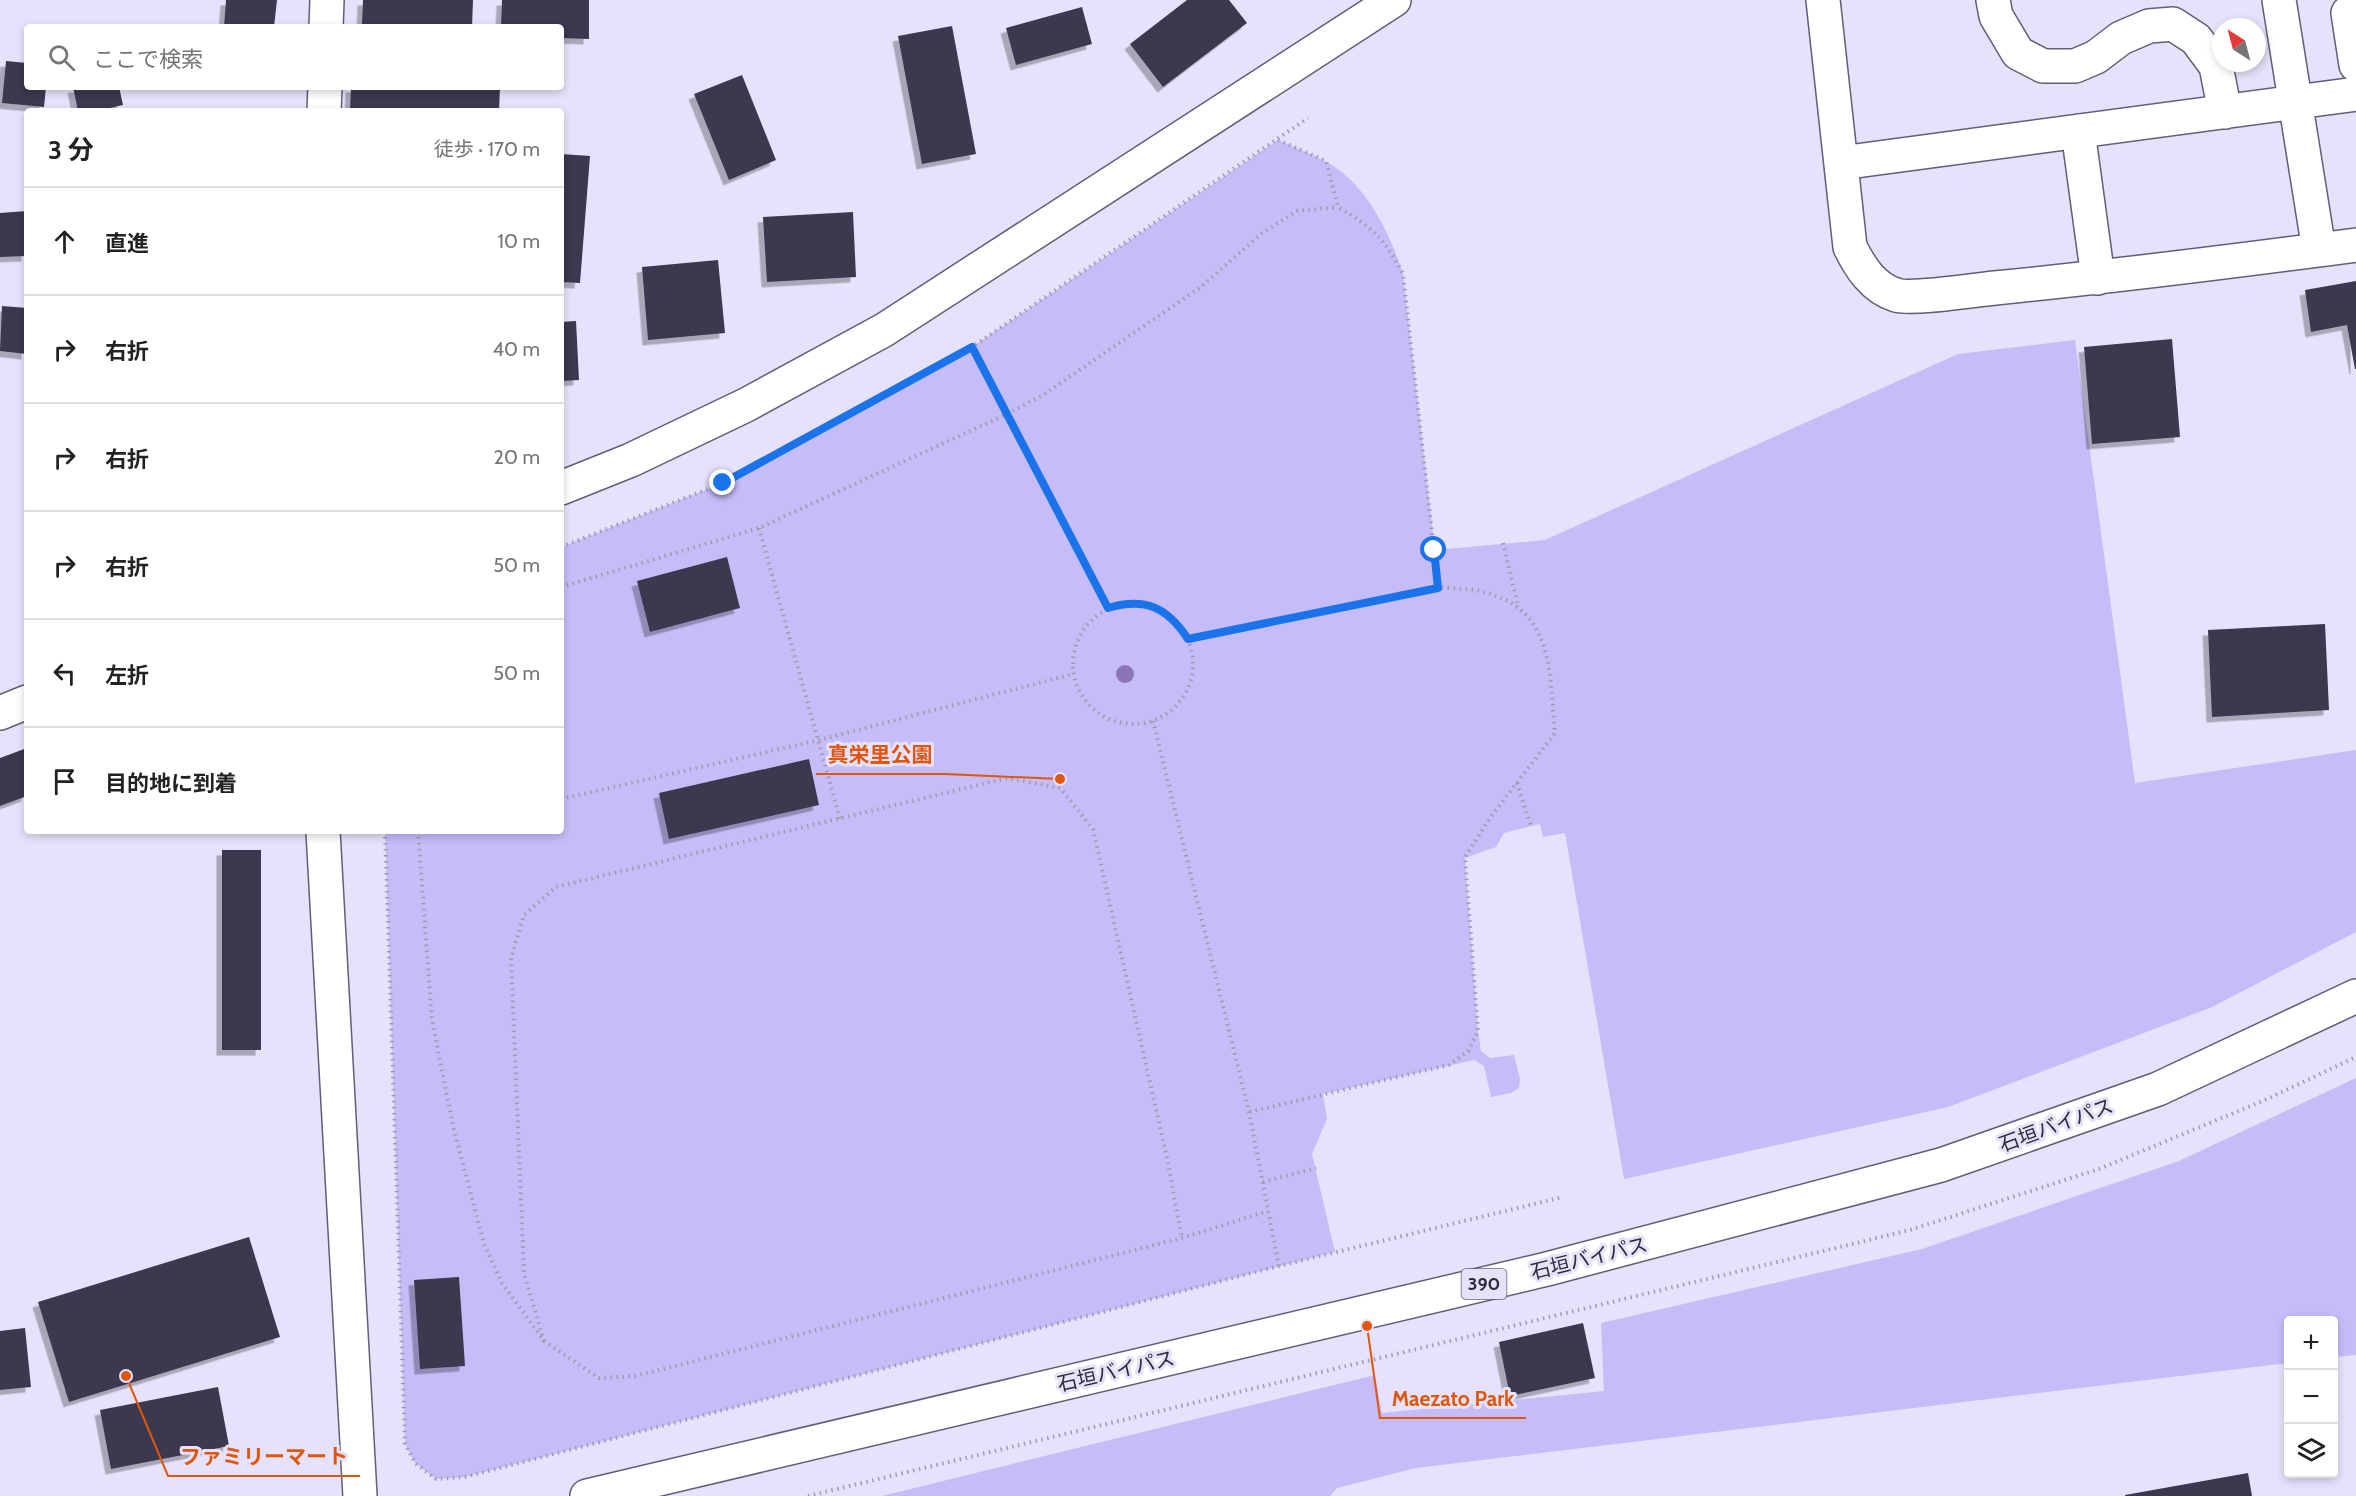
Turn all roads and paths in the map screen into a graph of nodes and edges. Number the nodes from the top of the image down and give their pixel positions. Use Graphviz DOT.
graph roads {
  1 [pos="327,0"];
  2 [pos="1394,0"];
  3 [pos="1823,0"];
  4 [pos="1993,0"];
  5 [pos="2279,0"];
  6 [pos="2356,11"];
  7 [pos="326,24"];
  8 [pos="2356,65"];
  9 [pos="325,90"];
  10 [pos="2356,94"];
  11 [pos="2295,102"];
  12 [pos="324,108"];
  13 [pos="2225,112"];
  14 [pos="1308,118"];
  15 [pos="2078,131"];
  16 [pos="1278,140"];
  17 [pos="1841,164"];
  18 [pos="1338,207"];
  19 [pos="2356,245"];
  20 [pos="2319,250"];
  21 [pos="2098,278"];
  22 [pos="972,347"];
  23 [pos="1007,414"];
  24 [pos="564,487"];
  25 [pos="759,528"];
  26 [pos="1503,543"];
  27 [pos="564,546"];
  28 [pos="564,586"];
  29 [pos="1438,588"];
  30 [pos="1518,606"];
  31 [pos="1108,608"];
  32 [pos="1188,639"];
  33 [pos="1073,674"];
  34 [pos="24,703"];
  35 [pos="0,713"];
  36 [pos="1153,721"];
  37 [pos="819,740"];
  38 [pos="1517,782"];
  39 [pos="564,798"];
  40 [pos="840,819"];
  41 [pos="1532,826"];
  42 [pos="323,834"];
  43 [pos="384,834"];
  44 [pos="419,834"];
  45 [pos="2356,996"];
  46 [pos="1249,1112"];
  47 [pos="1316,1168"];
  48 [pos="1263,1182"];
  49 [pos="1563,1197"];
  50 [pos="1268,1211"];
  51 [pos="1182,1238"];
  52 [pos="1279,1266"];
  53 [pos="544,1341"];
  54 [pos="360,1496"];
  55 [pos="587,1496"];
  1 -- 7 [label="main road"];
  2 -- 24 [label="main road"];
  3 -- 17 [label="main road"];
  4 -- 13 [label="main road"];
  5 -- 11 [label="main road"];
  6 -- 8 [label="main road"];
  9 -- 12 [label="main road"];
  10 -- 11 [label="main road"];
  11 -- 13 [label="main road"];
  11 -- 20 [label="main road"];
  13 -- 15 [label="main road"];
  14 -- 16 [label="path"];
  15 -- 17 [label="main road"];
  15 -- 21 [label="main road"];
  16 -- 18 [label="path"];
  16 -- 22 [label="path"];
  17 -- 21 [label="main road"];
  18 -- 23 [label="path"];
  18 -- 29 [label="path"];
  19 -- 20 [label="main road"];
  20 -- 21 [label="main road"];
  22 -- 23 [label="path"];
  22 -- 27 [label="path"];
  23 -- 25 [label="path"];
  23 -- 31 [label="path"];
  25 -- 28 [label="path"];
  25 -- 37 [label="path"];
  26 -- 30 [label="path"];
  29 -- 30 [label="path"];
  29 -- 32 [label="path"];
  30 -- 38 [label="path"];
  31 -- 32 [label="path"];
  31 -- 33 [label="path"];
  32 -- 36 [label="path"];
  33 -- 36 [label="path"];
  33 -- 37 [label="path"];
  34 -- 35 [label="main road"];
  36 -- 46 [label="path"];
  37 -- 39 [label="path"];
  37 -- 40 [label="path"];
  38 -- 41 [label="path"];
  38 -- 46 [label="path"];
  40 -- 51 [label="path"];
  40 -- 53 [label="path"];
  42 -- 54 [label="main road"];
  43 -- 52 [label="path"];
  44 -- 53 [label="path"];
  45 -- 55 [label="main road, 石垣バイパス / 390"];
  46 -- 48 [label="path"];
  47 -- 48 [label="path"];
  48 -- 50 [label="path"];
  49 -- 52 [label="path"];
  50 -- 51 [label="path"];
  50 -- 52 [label="path"];
  51 -- 53 [label="path"];
}
